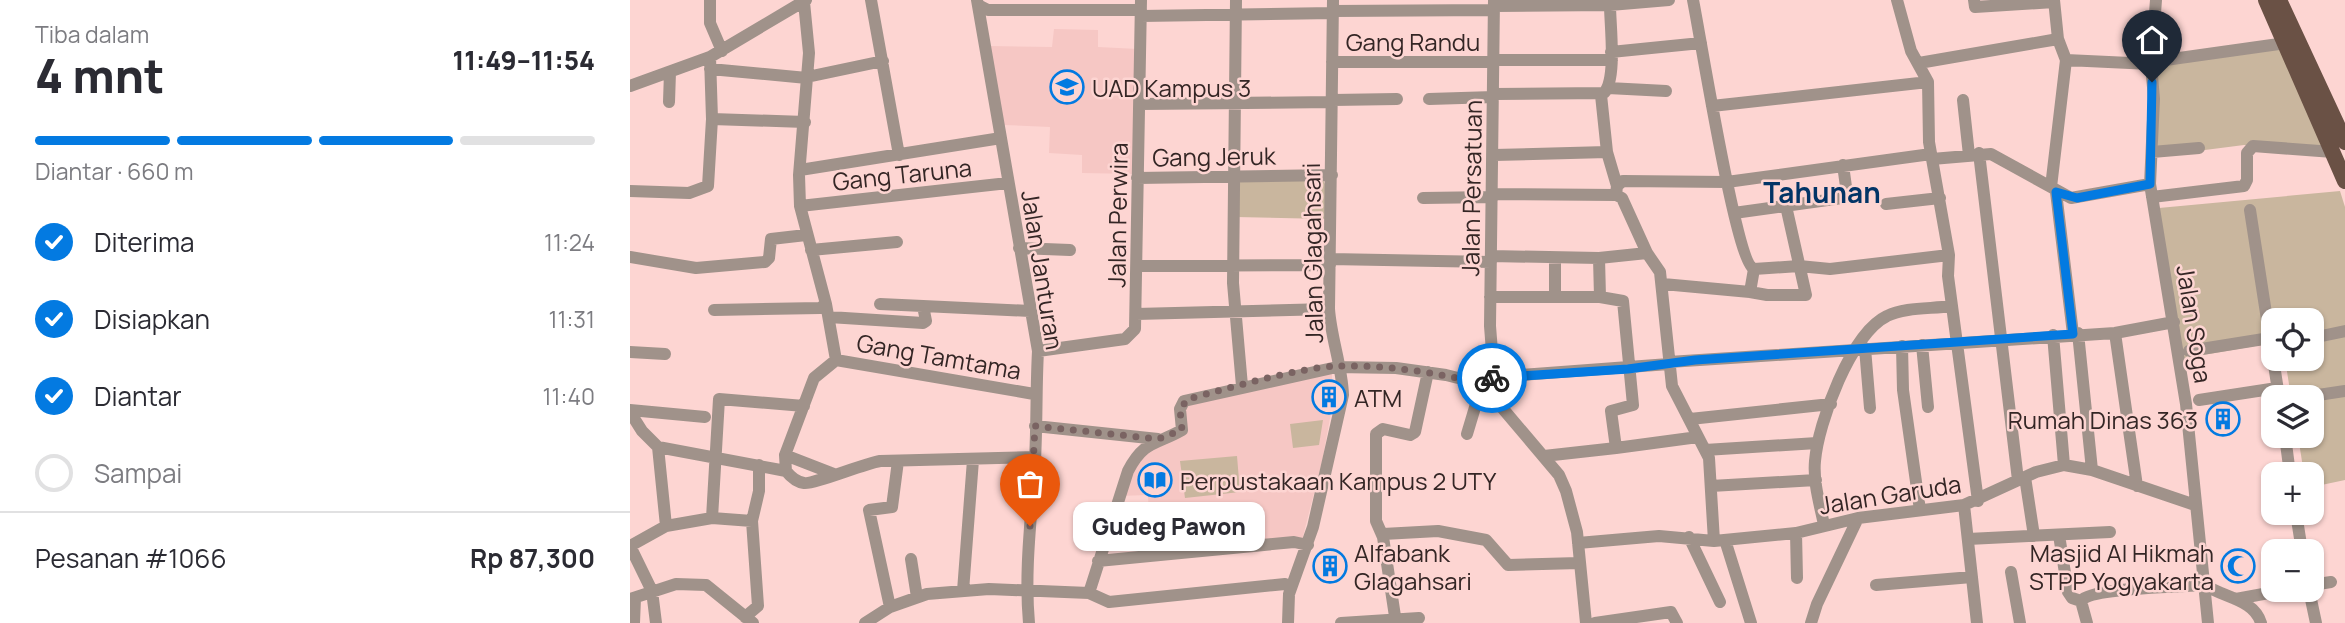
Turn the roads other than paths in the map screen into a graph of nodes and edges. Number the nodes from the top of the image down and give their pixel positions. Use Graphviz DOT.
graph roads {
  1 [pos="710,0"];
  2 [pos="871,0"];
  3 [pos="1236,0"];
  4 [pos="1669,0"];
  5 [pos="1693,0"];
  6 [pos="1897,0"];
  7 [pos="2155,0"];
  8 [pos="2266,0"];
  9 [pos="2279,0"];
  10 [pos="805,1"];
  11 [pos="2054,1"];
  12 [pos="977,2"];
  13 [pos="2007,2"];
  14 [pos="1612,3"];
  15 [pos="1975,3"];
  16 [pos="1494,5"];
  17 [pos="1333,8"];
  18 [pos="1141,9"];
  19 [pos="1235,15"];
  20 [pos="2058,39"];
  21 [pos="1701,43"];
  22 [pos="2286,43"];
  23 [pos="1611,56"];
  24 [pos="714,59"];
  25 [pos="2066,60"];
  26 [pos="883,61"];
  27 [pos="1493,61"];
  28 [pos="1332,62"];
  29 [pos="1919,63"];
  30 [pos="2151,63"];
  31 [pos="670,72"];
  32 [pos="807,77"];
  33 [pos="1928,82"];
  34 [pos="630,86"];
  35 [pos="1604,91"];
  36 [pos="1666,91"];
  37 [pos="1494,96"];
  38 [pos="2316,97"];
  39 [pos="1397,99"];
  40 [pos="1429,99"];
  41 [pos="1963,100"];
  42 [pos="1333,101"];
  43 [pos="669,102"];
  44 [pos="1233,102"];
  45 [pos="1140,104"];
  46 [pos="1713,106"];
  47 [pos="712,119"];
  48 [pos="805,122"];
  49 [pos="2340,122"];
  50 [pos="1001,138"];
  51 [pos="2339,147"];
  52 [pos="2199,148"];
  53 [pos="1607,152"];
  54 [pos="2152,152"];
  55 [pos="1974,154"];
  56 [pos="899,155"];
  57 [pos="1494,155"];
  58 [pos="1932,157"];
  59 [pos="1843,165"];
  60 [pos="800,170"];
  61 [pos="1332,175"];
  62 [pos="1234,176"];
  63 [pos="1138,178"];
  64 [pos="2345,181"];
  65 [pos="1727,182"];
  66 [pos="1008,183"];
  67 [pos="1616,190"];
  68 [pos="2053,190"];
  69 [pos="630,191"];
  70 [pos="2151,191"];
  71 [pos="1493,196"];
  72 [pos="1423,198"];
  73 [pos="1940,198"];
  74 [pos="1886,204"];
  75 [pos="800,206"];
  76 [pos="1786,206"];
  77 [pos="2250,210"];
  78 [pos="1734,213"];
  79 [pos="806,236"];
  80 [pos="897,242"];
  81 [pos="1019,248"];
  82 [pos="811,250"];
  83 [pos="1070,250"];
  84 [pos="1647,253"];
  85 [pos="1949,255"];
  86 [pos="630,257"];
  87 [pos="1555,258"];
  88 [pos="1599,258"];
  89 [pos="1491,259"];
  90 [pos="1330,262"];
  91 [pos="1233,265"];
  92 [pos="1138,266"];
  93 [pos="1799,266"];
  94 [pos="1754,270"];
  95 [pos="1663,284"];
  96 [pos="1750,292"];
  97 [pos="1490,296"];
  98 [pos="1555,297"];
  99 [pos="1600,297"];
  100 [pos="880,304"];
  101 [pos="923,306"];
  102 [pos="1951,306"];
  103 [pos="2265,308"];
  104 [pos="1329,309"];
  105 [pos="714,310"];
  106 [pos="827,311"];
  107 [pos="1030,311"];
  108 [pos="1235,312"];
  109 [pos="1136,314"];
  110 [pos="2174,322"];
  111 [pos="2345,331"];
  112 [pos="2115,332"];
  113 [pos="2075,334"];
  114 [pos="2053,335"];
  115 [pos="2324,335"];
  116 [pos="2001,338"];
  117 [pos="1957,342"];
  118 [pos="2261,344"];
  119 [pos="1922,345"];
  120 [pos="1902,346"];
  121 [pos="1859,348"];
  122 [pos="1038,351"];
  123 [pos="2189,351"];
  124 [pos="630,352"];
  125 [pos="665,354"];
  126 [pos="836,360"];
  127 [pos="1669,363"];
  128 [pos="1337,366"];
  129 [pos="1628,369"];
  130 [pos="1428,372"];
  131 [pos="1488,381"];
  132 [pos="1242,386"];
  133 [pos="2345,391"];
  134 [pos="1034,394"];
  135 [pos="2324,394"];
  136 [pos="2261,395"];
  137 [pos="2199,400"];
  138 [pos="1831,404"];
  139 [pos="804,406"];
  140 [pos="1928,407"];
  141 [pos="1870,408"];
  142 [pos="630,411"];
  143 [pos="705,417"];
  144 [pos="1690,419"];
  145 [pos="1035,426"];
  146 [pos="1467,433"];
  147 [pos="1698,437"];
  148 [pos="1158,439"];
  149 [pos="1817,443"];
  150 [pos="658,447"];
  151 [pos="1616,449"];
  152 [pos="1705,450"];
  153 [pos="785,455"];
  154 [pos="715,456"];
  155 [pos="1544,456"];
  156 [pos="1035,457"];
  157 [pos="974,460"];
  158 [pos="898,461"];
  159 [pos="758,465"];
  160 [pos="2064,465"];
  161 [pos="2092,470"];
  162 [pos="786,471"];
  163 [pos="834,474"];
  164 [pos="2022,478"];
  165 [pos="1816,480"];
  166 [pos="1711,486"];
  167 [pos="2137,486"];
  168 [pos="1978,501"];
  169 [pos="1964,505"];
  170 [pos="2195,505"];
  171 [pos="1920,510"];
  172 [pos="1858,518"];
  173 [pos="712,519"];
  174 [pos="752,521"];
  175 [pos="1824,525"];
  176 [pos="666,526"];
  177 [pos="2110,532"];
  178 [pos="1796,533"];
  179 [pos="1383,534"];
  180 [pos="2059,535"];
  181 [pos="2034,536"];
  182 [pos="1689,537"];
  183 [pos="1968,539"];
  184 [pos="1719,541"];
  185 [pos="1578,543"];
  186 [pos="1308,545"];
  187 [pos="630,546"];
  188 [pos="911,559"];
  189 [pos="1098,561"];
  190 [pos="1579,564"];
  191 [pos="2011,572"];
  192 [pos="1797,578"];
  193 [pos="1972,578"];
  194 [pos="1876,585"];
  195 [pos="2205,585"];
  196 [pos="1291,588"];
  197 [pos="652,591"];
  198 [pos="963,591"];
  199 [pos="1026,592"];
  200 [pos="1089,593"];
  201 [pos="2261,594"];
  202 [pos="917,597"];
  203 [pos="633,599"];
  204 [pos="2235,599"];
  205 [pos="2081,601"];
  206 [pos="1720,602"];
  207 [pos="2312,602"];
  208 [pos="890,607"];
  209 [pos="1419,618"];
  210 [pos="749,620"];
  211 [pos="1396,621"];
  212 [pos="634,623"];
  213 [pos="656,623"];
  214 [pos="865,623"];
  215 [pos="1028,623"];
  216 [pos="1288,623"];
  217 [pos="1341,623"];
  218 [pos="1586,623"];
  219 [pos="1595,623"];
  220 [pos="1677,623"];
  221 [pos="1751,623"];
  222 [pos="1811,623"];
  223 [pos="1977,623"];
  224 [pos="2020,623"];
  225 [pos="2087,623"];
  226 [pos="2208,623"];
  227 [pos="2262,623"];
  228 [pos="2316,623"];
  1 -- 24 [label="street"];
  2 -- 26 [label="street"];
  3 -- 19 [label="street"];
  4 -- 14 [label="street"];
  5 -- 21 [label="street"];
  6 -- 29 [label="street"];
  7 -- 30 [label="street, Jalan Soga"];
  8 -- 22 [label="main road"];
  9 -- 38 [label="main road"];
  10 -- 24 [label="street"];
  10 -- 32 [label="street"];
  11 -- 13 [label="street"];
  11 -- 20 [label="street"];
  12 -- 18 [label="street"];
  12 -- 50 [label="street, Jalan Janturan"];
  13 -- 15 [label="street"];
  14 -- 16 [label="street"];
  14 -- 23 [label="street"];
  16 -- 17 [label="street"];
  16 -- 27 [label="street, Jalan Persatuan"];
  17 -- 19 [label="street"];
  17 -- 28 [label="street, Jalan Glagahsari"];
  18 -- 19 [label="street"];
  18 -- 45 [label="street, Jalan Perwira"];
  19 -- 44 [label="street"];
  20 -- 25 [label="street"];
  20 -- 29 [label="street"];
  21 -- 23 [label="street, Gang Randu"];
  21 -- 46 [label="street"];
  22 -- 30 [label="street"];
  22 -- 38 [label="main road"];
  23 -- 27 [label="street, Gang Randu"];
  23 -- 35 [label="street"];
  24 -- 31 [label="street"];
  24 -- 32 [label="street"];
  24 -- 47 [label="street"];
  25 -- 30 [label="street"];
  25 -- 68 [label="street"];
  26 -- 32 [label="street"];
  26 -- 56 [label="street"];
  27 -- 28 [label="street, Gang Randu"];
  27 -- 37 [label="street, Jalan Persatuan"];
  28 -- 42 [label="street, Jalan Glagahsari"];
  29 -- 33 [label="street"];
  30 -- 54 [label="street, Jalan Soga"];
  31 -- 34 [label="street"];
  31 -- 43 [label="street"];
  32 -- 48 [label="street"];
  33 -- 46 [label="street"];
  33 -- 58 [label="street"];
  35 -- 36 [label="street"];
  35 -- 37 [label="street"];
  35 -- 53 [label="street"];
  37 -- 40 [label="street"];
  37 -- 57 [label="street, Jalan Persatuan"];
  38 -- 49 [label="main road"];
  38 -- 51 [label="main road"];
  39 -- 42 [label="street"];
  41 -- 55 [label="street"];
  42 -- 44 [label="street"];
  42 -- 61 [label="street, Jalan Glagahsari"];
  44 -- 45 [label="street"];
  44 -- 62 [label="street"];
  45 -- 63 [label="street, Jalan Perwira"];
  46 -- 65 [label="street"];
  47 -- 48 [label="street"];
  47 -- 69 [label="street"];
  48 -- 60 [label="street"];
  49 -- 51 [label="main road"];
  50 -- 56 [label="street"];
  50 -- 66 [label="street, Jalan Janturan"];
  51 -- 64 [label="main road"];
  51 -- 70 [label="street"];
  52 -- 54 [label="street"];
  53 -- 57 [label="street"];
  53 -- 67 [label="street"];
  54 -- 70 [label="street, Jalan Soga"];
  55 -- 58 [label="street"];
  55 -- 68 [label="street"];
  55 -- 116 [label="street"];
  56 -- 60 [label="street"];
  57 -- 71 [label="street, Jalan Persatuan"];
  58 -- 59 [label="street"];
  58 -- 73 [label="street"];
  59 -- 65 [label="street"];
  59 -- 76 [label="street"];
  60 -- 75 [label="street"];
  61 -- 62 [label="street, Gang Jeruk"];
  61 -- 90 [label="street, Jalan Glagahsari"];
  62 -- 63 [label="street, Gang Jeruk"];
  62 -- 91 [label="street"];
  63 -- 92 [label="street, Jalan Perwira"];
  65 -- 67 [label="street"];
  65 -- 78 [label="street"];
  66 -- 75 [label="street, Gang Taruna"];
  66 -- 81 [label="street, Jalan Janturan"];
  67 -- 71 [label="street"];
  67 -- 84 [label="street"];
  68 -- 70 [label="street"];
  68 -- 113 [label="street"];
  70 -- 110 [label="street, Jalan Soga"];
  71 -- 72 [label="street"];
  71 -- 89 [label="street, Jalan Persatuan"];
  73 -- 74 [label="street"];
  73 -- 85 [label="street"];
  75 -- 79 [label="street"];
  76 -- 78 [label="street"];
  76 -- 93 [label="street"];
  77 -- 103 [label="street"];
  78 -- 94 [label="street"];
  79 -- 82 [label="street"];
  79 -- 86 [label="street"];
  80 -- 82 [label="street"];
  81 -- 83 [label="street"];
  81 -- 107 [label="street, Jalan Janturan"];
  82 -- 106 [label="street"];
  84 -- 88 [label="street"];
  84 -- 95 [label="street"];
  85 -- 93 [label="street"];
  85 -- 102 [label="street"];
  87 -- 88 [label="street"];
  87 -- 89 [label="street"];
  87 -- 98 [label="street"];
  88 -- 99 [label="street"];
  89 -- 90 [label="street"];
  89 -- 97 [label="street, Jalan Persatuan"];
  90 -- 91 [label="street"];
  90 -- 104 [label="street, Jalan Glagahsari"];
  91 -- 92 [label="street"];
  91 -- 108 [label="street"];
  92 -- 109 [label="street, Jalan Perwira"];
  93 -- 94 [label="street"];
  93 -- 96 [label="street"];
  94 -- 96 [label="street"];
  95 -- 96 [label="street"];
  95 -- 127 [label="street"];
  97 -- 98 [label="street"];
  97 -- 131 [label="street, Jalan Persatuan"];
  98 -- 99 [label="street"];
  99 -- 129 [label="street"];
  100 -- 101 [label="street"];
  101 -- 106 [label="street"];
  101 -- 107 [label="street"];
  102 -- 117 [label="street"];
  102 -- 121 [label="street"];
  104 -- 108 [label="street"];
  104 -- 128 [label="street, Jalan Glagahsari"];
  105 -- 106 [label="street"];
  106 -- 126 [label="street"];
  107 -- 122 [label="street, Jalan Janturan"];
  108 -- 109 [label="street"];
  108 -- 132 [label="street"];
  109 -- 122 [label="street, Jalan Perwira"];
  110 -- 112 [label="street"];
  110 -- 170 [label="street, Jalan Soga"];
  111 -- 115 [label="street"];
  112 -- 113 [label="street"];
  112 -- 167 [label="street"];
  113 -- 114 [label="street"];
  113 -- 161 [label="street"];
  114 -- 116 [label="street"];
  114 -- 160 [label="street"];
  116 -- 117 [label="street"];
  116 -- 164 [label="street"];
  117 -- 119 [label="street"];
  117 -- 168 [label="street"];
  118 -- 123 [label="street"];
  119 -- 120 [label="street"];
  119 -- 140 [label="street"];
  120 -- 121 [label="street"];
  120 -- 171 [label="street"];
  121 -- 127 [label="street"];
  121 -- 138 [label="street"];
  121 -- 141 [label="street"];
  122 -- 134 [label="street, Jalan Janturan"];
  124 -- 125 [label="street"];
  126 -- 134 [label="street, Gang Tamtama"];
  126 -- 139 [label="street"];
  127 -- 129 [label="street"];
  127 -- 144 [label="street"];
  128 -- 130 [label="street"];
  128 -- 132 [label="street"];
  128 -- 186 [label="street, Jalan Glagahsari"];
  129 -- 131 [label="street"];
  129 -- 151 [label="street"];
  130 -- 131 [label="street"];
  130 -- 179 [label="street"];
  131 -- 146 [label="street, Jalan Persatuan"];
  131 -- 155 [label="street"];
  132 -- 148 [label="street"];
  133 -- 135 [label="street"];
  134 -- 145 [label="street, Jalan Janturan"];
  136 -- 137 [label="street"];
  138 -- 144 [label="street"];
  138 -- 149 [label="street"];
  139 -- 153 [label="street"];
  139 -- 154 [label="street"];
  142 -- 143 [label="street"];
  142 -- 150 [label="street"];
  144 -- 147 [label="street"];
  145 -- 148 [label="street"];
  145 -- 156 [label="street, Jalan Janturan"];
  147 -- 151 [label="street"];
  147 -- 152 [label="street"];
  148 -- 189 [label="street"];
  149 -- 152 [label="street"];
  149 -- 165 [label="street"];
  150 -- 154 [label="street"];
  150 -- 176 [label="street"];
  151 -- 155 [label="street"];
  152 -- 166 [label="street"];
  153 -- 162 [label="street"];
  153 -- 163 [label="street"];
  154 -- 159 [label="street"];
  154 -- 173 [label="street"];
  155 -- 185 [label="street"];
  156 -- 157 [label="street"];
  156 -- 199 [label="street, Jalan Janturan"];
  157 -- 158 [label="street"];
  157 -- 198 [label="street"];
  158 -- 163 [label="street"];
  158 -- 208 [label="street"];
  159 -- 162 [label="street"];
  159 -- 174 [label="street"];
  160 -- 161 [label="street, Jalan Garuda"];
  160 -- 164 [label="street, Jalan Garuda"];
  161 -- 167 [label="street, Jalan Garuda"];
  162 -- 163 [label="street"];
  164 -- 168 [label="street, Jalan Garuda"];
  164 -- 181 [label="street"];
  165 -- 166 [label="street"];
  165 -- 175 [label="street"];
  166 -- 184 [label="street"];
  167 -- 170 [label="street, Jalan Garuda"];
  168 -- 169 [label="street, Jalan Garuda"];
  169 -- 171 [label="street, Jalan Garuda"];
  169 -- 183 [label="street"];
  170 -- 195 [label="street, Jalan Soga"];
  171 -- 172 [label="street, Jalan Garuda"];
  172 -- 175 [label="street, Jalan Garuda"];
  172 -- 222 [label="street"];
  173 -- 174 [label="street"];
  173 -- 176 [label="street"];
  174 -- 210 [label="street"];
  175 -- 178 [label="street, Jalan Garuda"];
  176 -- 187 [label="street"];
  177 -- 180 [label="street"];
  178 -- 184 [label="street, Jalan Garuda"];
  178 -- 192 [label="street"];
  179 -- 190 [label="street"];
  179 -- 211 [label="street"];
  180 -- 181 [label="street"];
  180 -- 205 [label="street"];
  181 -- 183 [label="street"];
  182 -- 184 [label="street, Jalan Garuda"];
  182 -- 185 [label="street, Jalan Garuda"];
  182 -- 206 [label="street"];
  183 -- 193 [label="street"];
  184 -- 221 [label="street"];
  185 -- 190 [label="street"];
  186 -- 189 [label="street"];
  186 -- 196 [label="street, Jalan Glagahsari"];
  187 -- 197 [label="street"];
  188 -- 202 [label="street"];
  189 -- 200 [label="street"];
  190 -- 218 [label="street"];
  191 -- 224 [label="street"];
  193 -- 194 [label="street"];
  193 -- 223 [label="street"];
  195 -- 204 [label="street"];
  195 -- 205 [label="street"];
  195 -- 226 [label="street, Jalan Soga"];
  196 -- 200 [label="street"];
  196 -- 216 [label="street, Jalan Glagahsari"];
  197 -- 203 [label="street"];
  197 -- 210 [label="street"];
  197 -- 213 [label="street"];
  198 -- 199 [label="street"];
  198 -- 202 [label="street"];
  199 -- 200 [label="street"];
  199 -- 215 [label="street, Jalan Janturan"];
  201 -- 204 [label="street"];
  202 -- 208 [label="street"];
  203 -- 212 [label="street"];
  204 -- 227 [label="street"];
  205 -- 225 [label="street"];
  207 -- 228 [label="street"];
  208 -- 214 [label="street"];
  209 -- 211 [label="street"];
  211 -- 217 [label="street"];
  219 -- 220 [label="street"];
}
